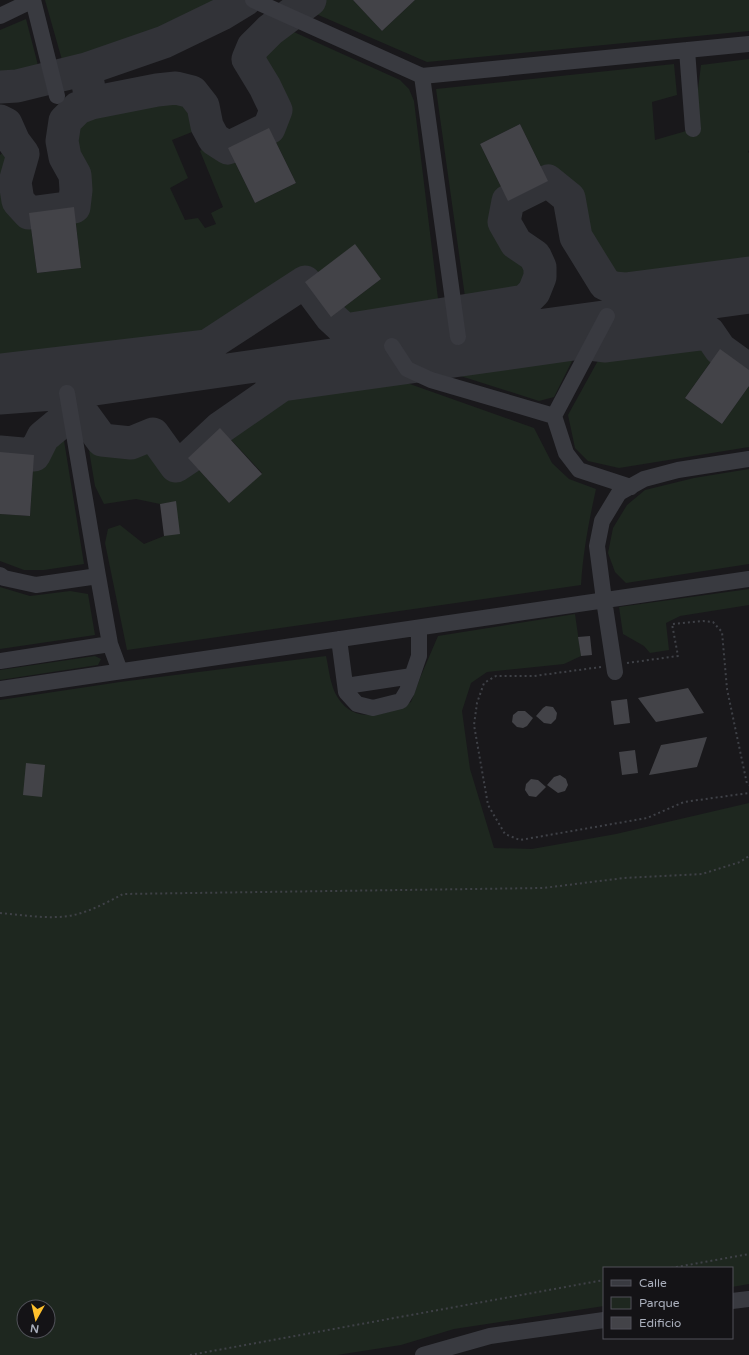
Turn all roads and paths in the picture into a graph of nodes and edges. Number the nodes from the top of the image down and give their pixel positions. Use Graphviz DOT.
graph roads {
  1 [pos="33,0"];
  2 [pos="253,0"];
  3 [pos="0,16"];
  4 [pos="749,44"];
  5 [pos="687,50"];
  6 [pos="422,76"];
  7 [pos="57,96"];
  8 [pos="693,129"];
  9 [pos="607,316"];
  10 [pos="458,337"];
  11 [pos="392,346"];
  12 [pos="67,393"];
  13 [pos="554,416"];
  14 [pos="749,459"];
  15 [pos="631,487"];
  16 [pos="0,575"];
  17 [pos="98,576"];
  18 [pos="749,579"];
  19 [pos="604,600"];
  20 [pos="419,628"];
  21 [pos="339,639"];
  22 [pos="110,644"];
  23 [pos="0,661"];
  24 [pos="614,668"];
  25 [pos="120,671"];
  26 [pos="412,676"];
  27 [pos="346,686"];
  28 [pos="0,689"];
  29 [pos="749,785"];
  30 [pos="749,793"];
  31 [pos="749,856"];
  32 [pos="0,913"];
  33 [pos="749,1254"];
  34 [pos="677,1267"];
  35 [pos="603,1280"];
  36 [pos="749,1299"];
  37 [pos="733,1301"];
  38 [pos="603,1320"];
  39 [pos="190,1355"];
  40 [pos="423,1355"];
  1 -- 3 [label="lane"];
  1 -- 7 [label="lane"];
  2 -- 6 [label="lane"];
  4 -- 5 [label="lane"];
  5 -- 6 [label="lane"];
  5 -- 8 [label="lane"];
  6 -- 10 [label="lane"];
  9 -- 13 [label="lane"];
  11 -- 13 [label="lane"];
  12 -- 17 [label="lane"];
  13 -- 15 [label="lane"];
  14 -- 15 [label="lane"];
  15 -- 19 [label="lane"];
  16 -- 17 [label="lane"];
  17 -- 22 [label="lane"];
  18 -- 19 [label="lane"];
  19 -- 20 [label="lane"];
  19 -- 24 [label="lane"];
  20 -- 21 [label="lane"];
  20 -- 26 [label="lane"];
  21 -- 25 [label="lane"];
  21 -- 27 [label="lane"];
  22 -- 23 [label="lane"];
  22 -- 25 [label="lane"];
  24 -- 29 [label="path"];
  24 -- 30 [label="path"];
  25 -- 28 [label="lane"];
  26 -- 27 [label="lane"];
  26 -- 27 [label="lane"];
  31 -- 32 [label="path"];
  33 -- 34 [label="path"];
  35 -- 39 [label="path"];
  36 -- 37 [label="lane"];
  38 -- 40 [label="lane"];
}
